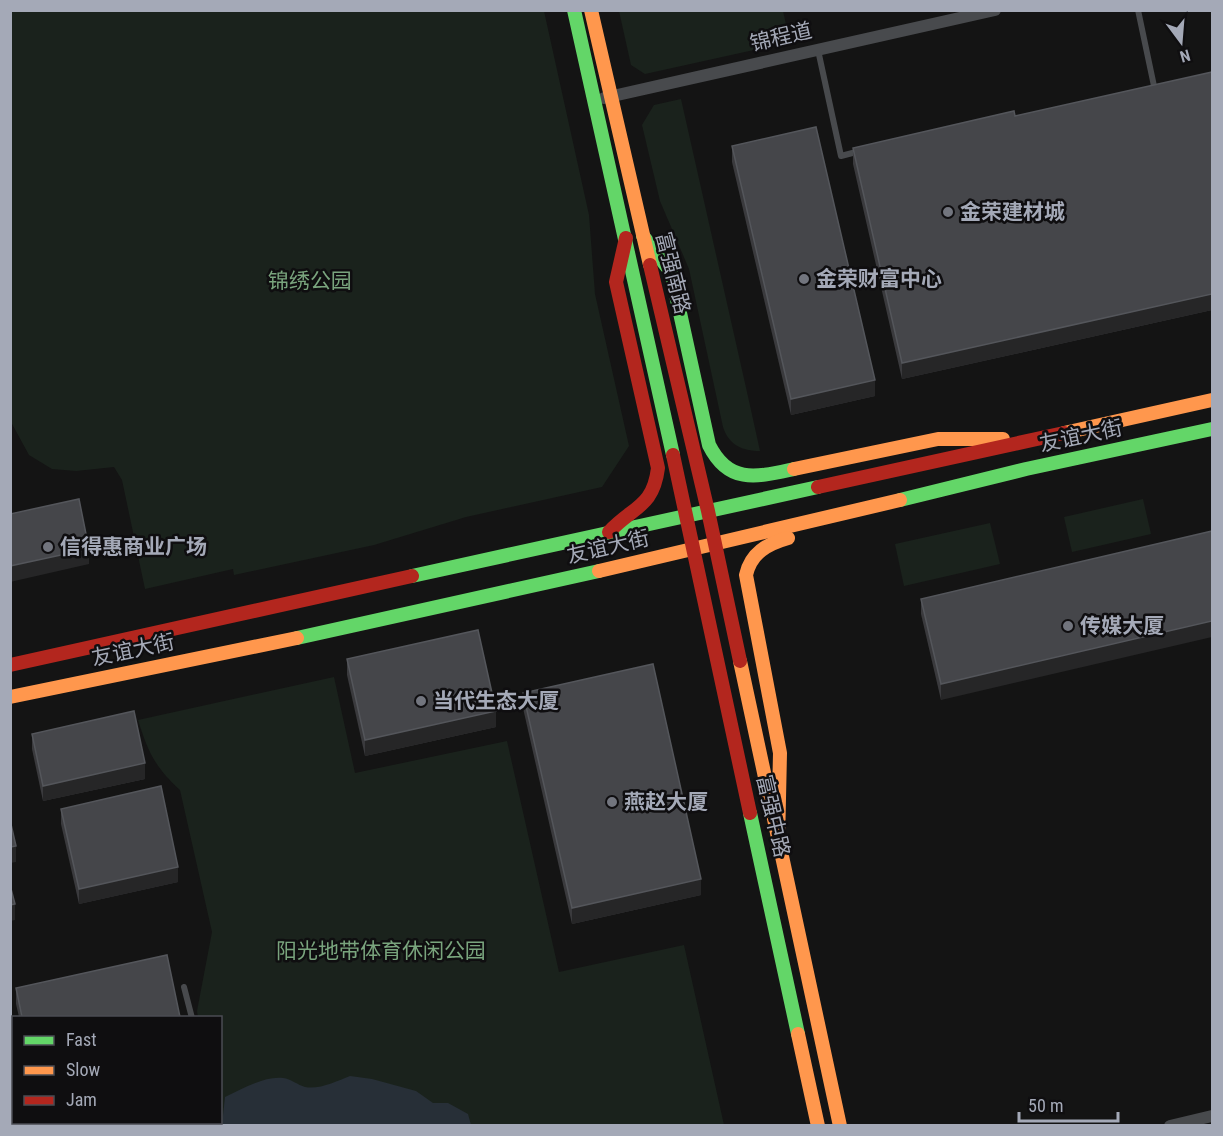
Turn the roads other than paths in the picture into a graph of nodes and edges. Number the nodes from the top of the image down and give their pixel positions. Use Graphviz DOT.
graph roads {
  1 [pos="574,10"];
  2 [pos="591,10"];
  3 [pos="995,10"];
  4 [pos="1138,10"];
  5 [pos="817,49"];
  6 [pos="1166,83"];
  7 [pos="1155,86"];
  8 [pos="1143,88"];
  9 [pos="610,96"];
  10 [pos="594,100"];
  11 [pos="864,150"];
  12 [pos="642,236"];
  13 [pos="626,238"];
  14 [pos="1212,400"];
  15 [pos="1212,429"];
  16 [pos="1042,439"];
  17 [pos="1026,469"];
  18 [pos="708,511"];
  19 [pos="685,516"];
  20 [pos="608,533"];
  21 [pos="715,545"];
  22 [pos="692,550"];
  23 [pos="10,665"];
  24 [pos="10,697"];
  25 [pos="778,844"];
  26 [pos="184,987"];
  27 [pos="192,1016"];
  28 [pos="1212,1116"];
  29 [pos="818,1125"];
  30 [pos="840,1125"];
  31 [pos="1170,1125"];
  1 -- 10 [label="main road, 富强南路"];
  2 -- 9 [label="main road, 富强南路"];
  3 -- 5 [label="street, 锦程道"];
  4 -- 7 [label="lane"];
  5 -- 9 [label="street, 锦程道"];
  5 -- 11 [label="lane"];
  6 -- 7 [label="lane"];
  7 -- 8 [label="lane"];
  9 -- 10 [label="street, 锦程道"];
  9 -- 12 [label="main road, 富强南路"];
  10 -- 13 [label="main road, 富强南路"];
  12 -- 16 [label="main road"];
  12 -- 18 [label="main road, 富强南路"];
  13 -- 19 [label="main road, 富强南路"];
  13 -- 20 [label="main road"];
  14 -- 16 [label="main road, 友谊大街"];
  15 -- 17 [label="main road, 友谊大街"];
  16 -- 18 [label="main road, 友谊大街"];
  17 -- 21 [label="main road, 友谊大街"];
  17 -- 25 [label="main road"];
  18 -- 19 [label="main road, 友谊大街"];
  18 -- 21 [label="main road, 富强南路"];
  19 -- 20 [label="main road, 友谊大街"];
  19 -- 22 [label="main road, 富强中路"];
  20 -- 23 [label="main road, 友谊大街"];
  21 -- 22 [label="main road, 友谊大街"];
  21 -- 25 [label="main road, 富强中路"];
  22 -- 24 [label="main road, 友谊大街"];
  22 -- 29 [label="main road, 富强中路"];
  25 -- 30 [label="main road, 富强中路"];
  26 -- 27 [label="lane"];
  28 -- 31 [label="street"];
}
